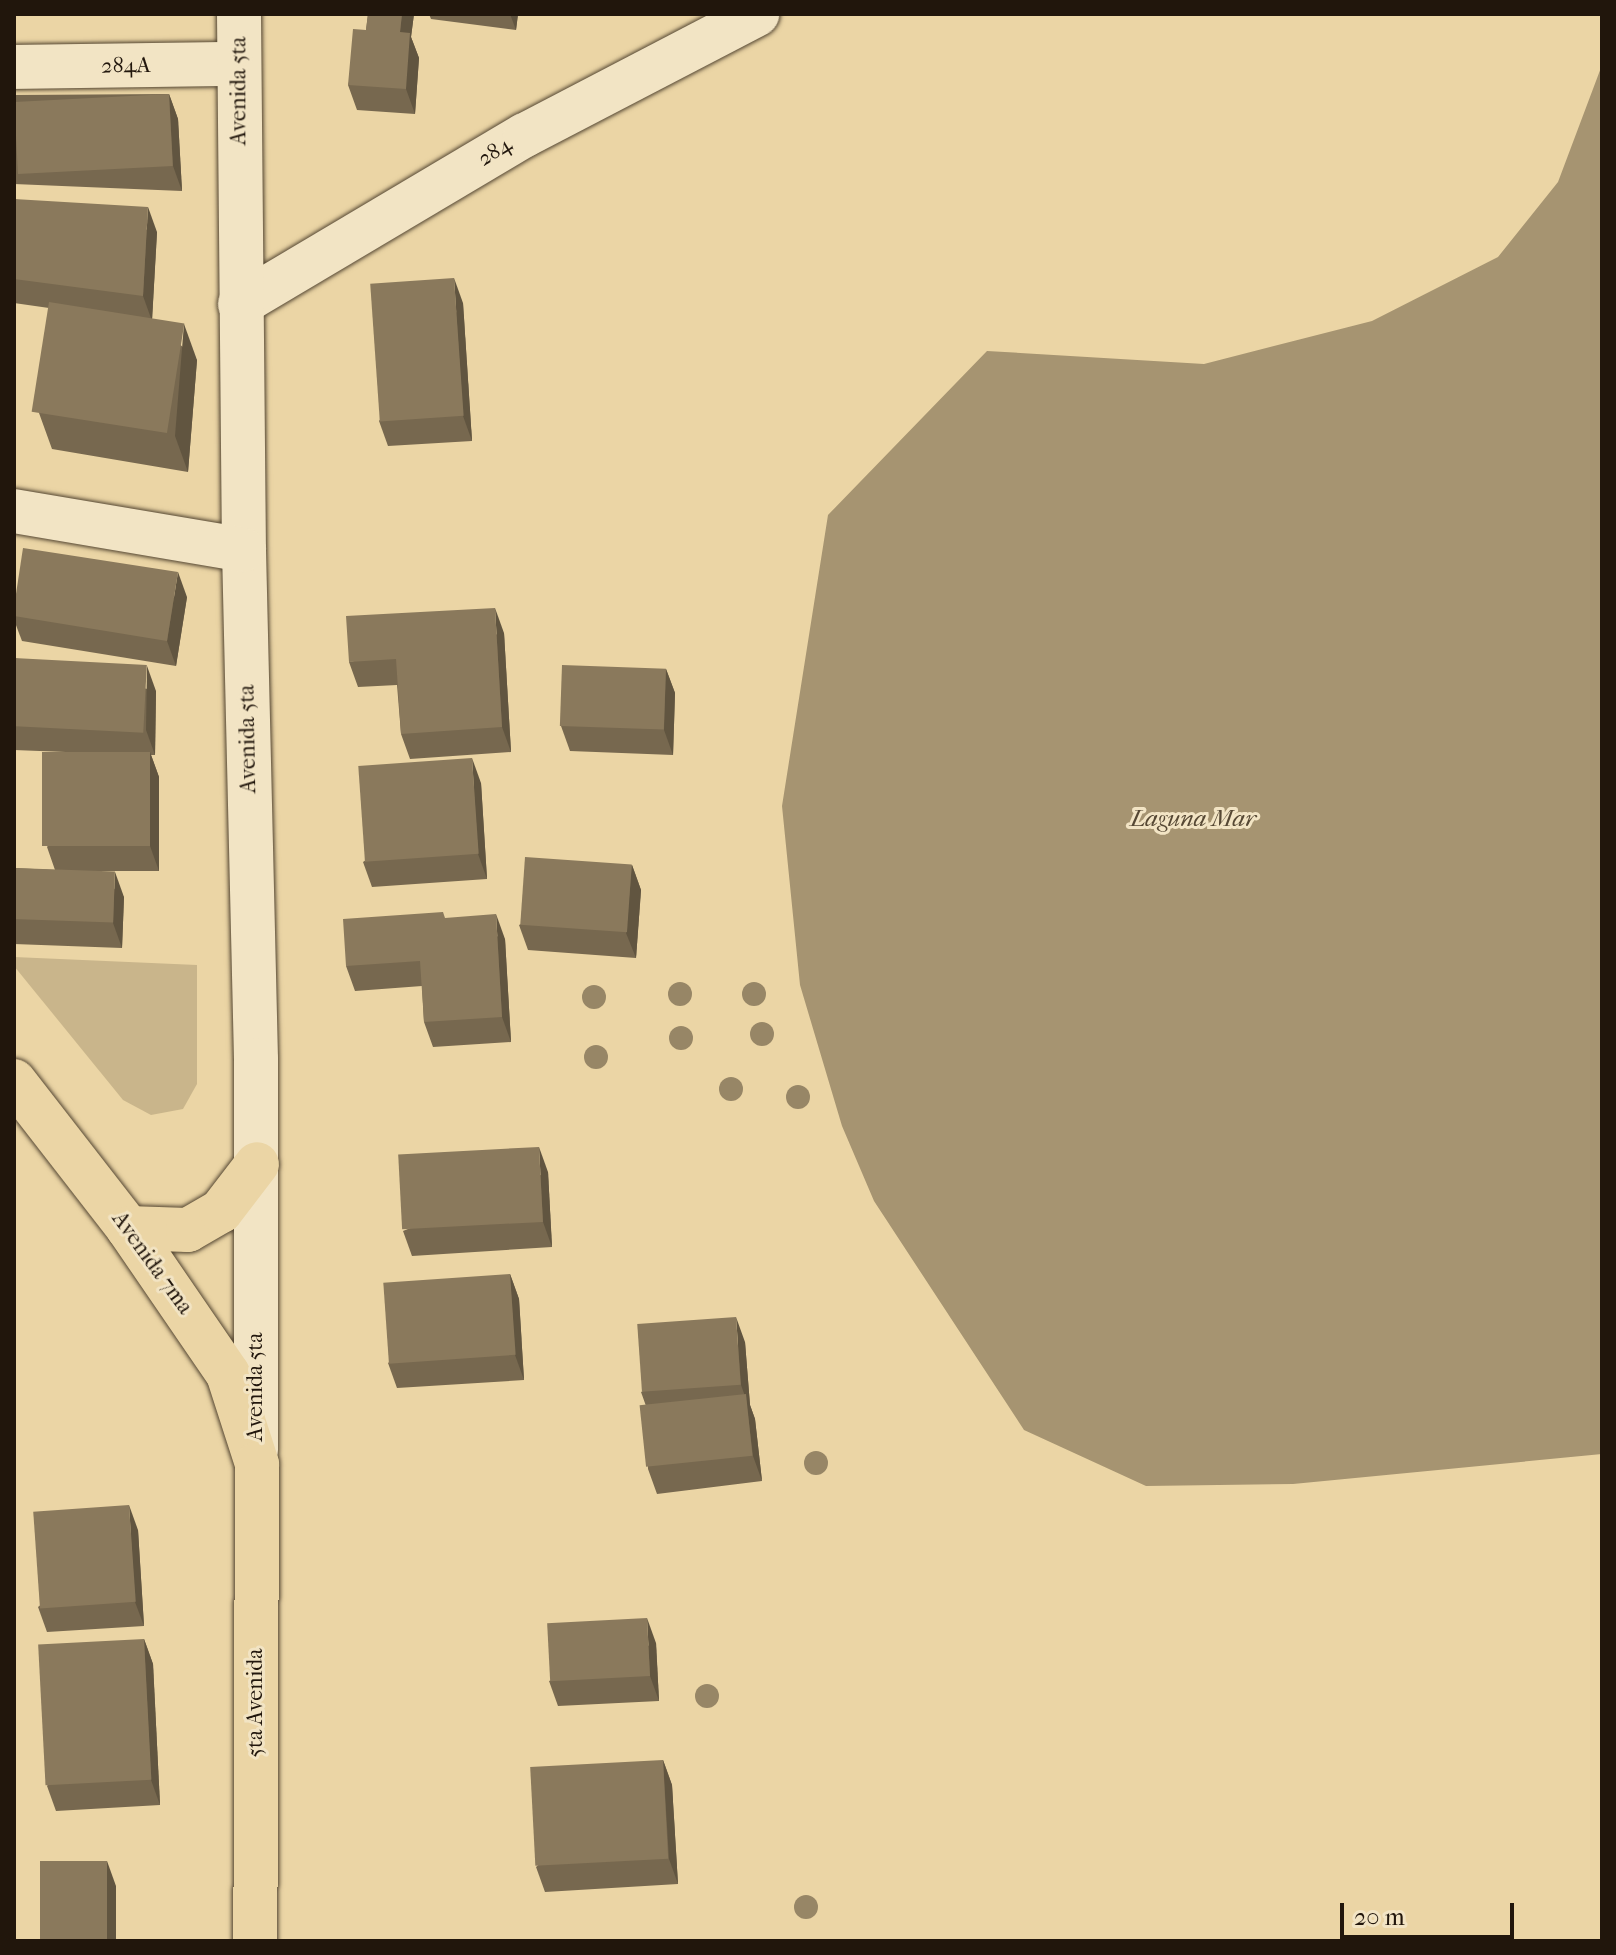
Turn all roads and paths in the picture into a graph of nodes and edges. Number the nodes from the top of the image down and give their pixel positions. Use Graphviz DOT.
graph roads {
  1 [pos="239,14"];
  2 [pos="757,14"];
  3 [pos="237,64"];
  4 [pos="14,67"];
  5 [pos="240,304"];
  6 [pos="14,511"];
  7 [pos="244,550"];
  8 [pos="14,1081"];
  9 [pos="257,1164"];
  10 [pos="128,1228"];
  11 [pos="257,1464"];
  12 [pos="255,1941"];
  1 -- 3 [label="street, Avenida 5ta"];
  2 -- 5 [label="street, 284"];
  3 -- 4 [label="street, 284A"];
  3 -- 5 [label="street, Avenida 5ta"];
  5 -- 7 [label="street, Avenida 5ta"];
  6 -- 7 [label="street"];
  7 -- 9 [label="street, Avenida 5ta"];
  8 -- 10 [label="highway, Avenida 7ma"];
  9 -- 10 [label="highway"];
  9 -- 11 [label="street, Avenida 5ta"];
  10 -- 11 [label="highway, Avenida 7ma"];
  11 -- 12 [label="highway, 5ta Avenida"];
}
